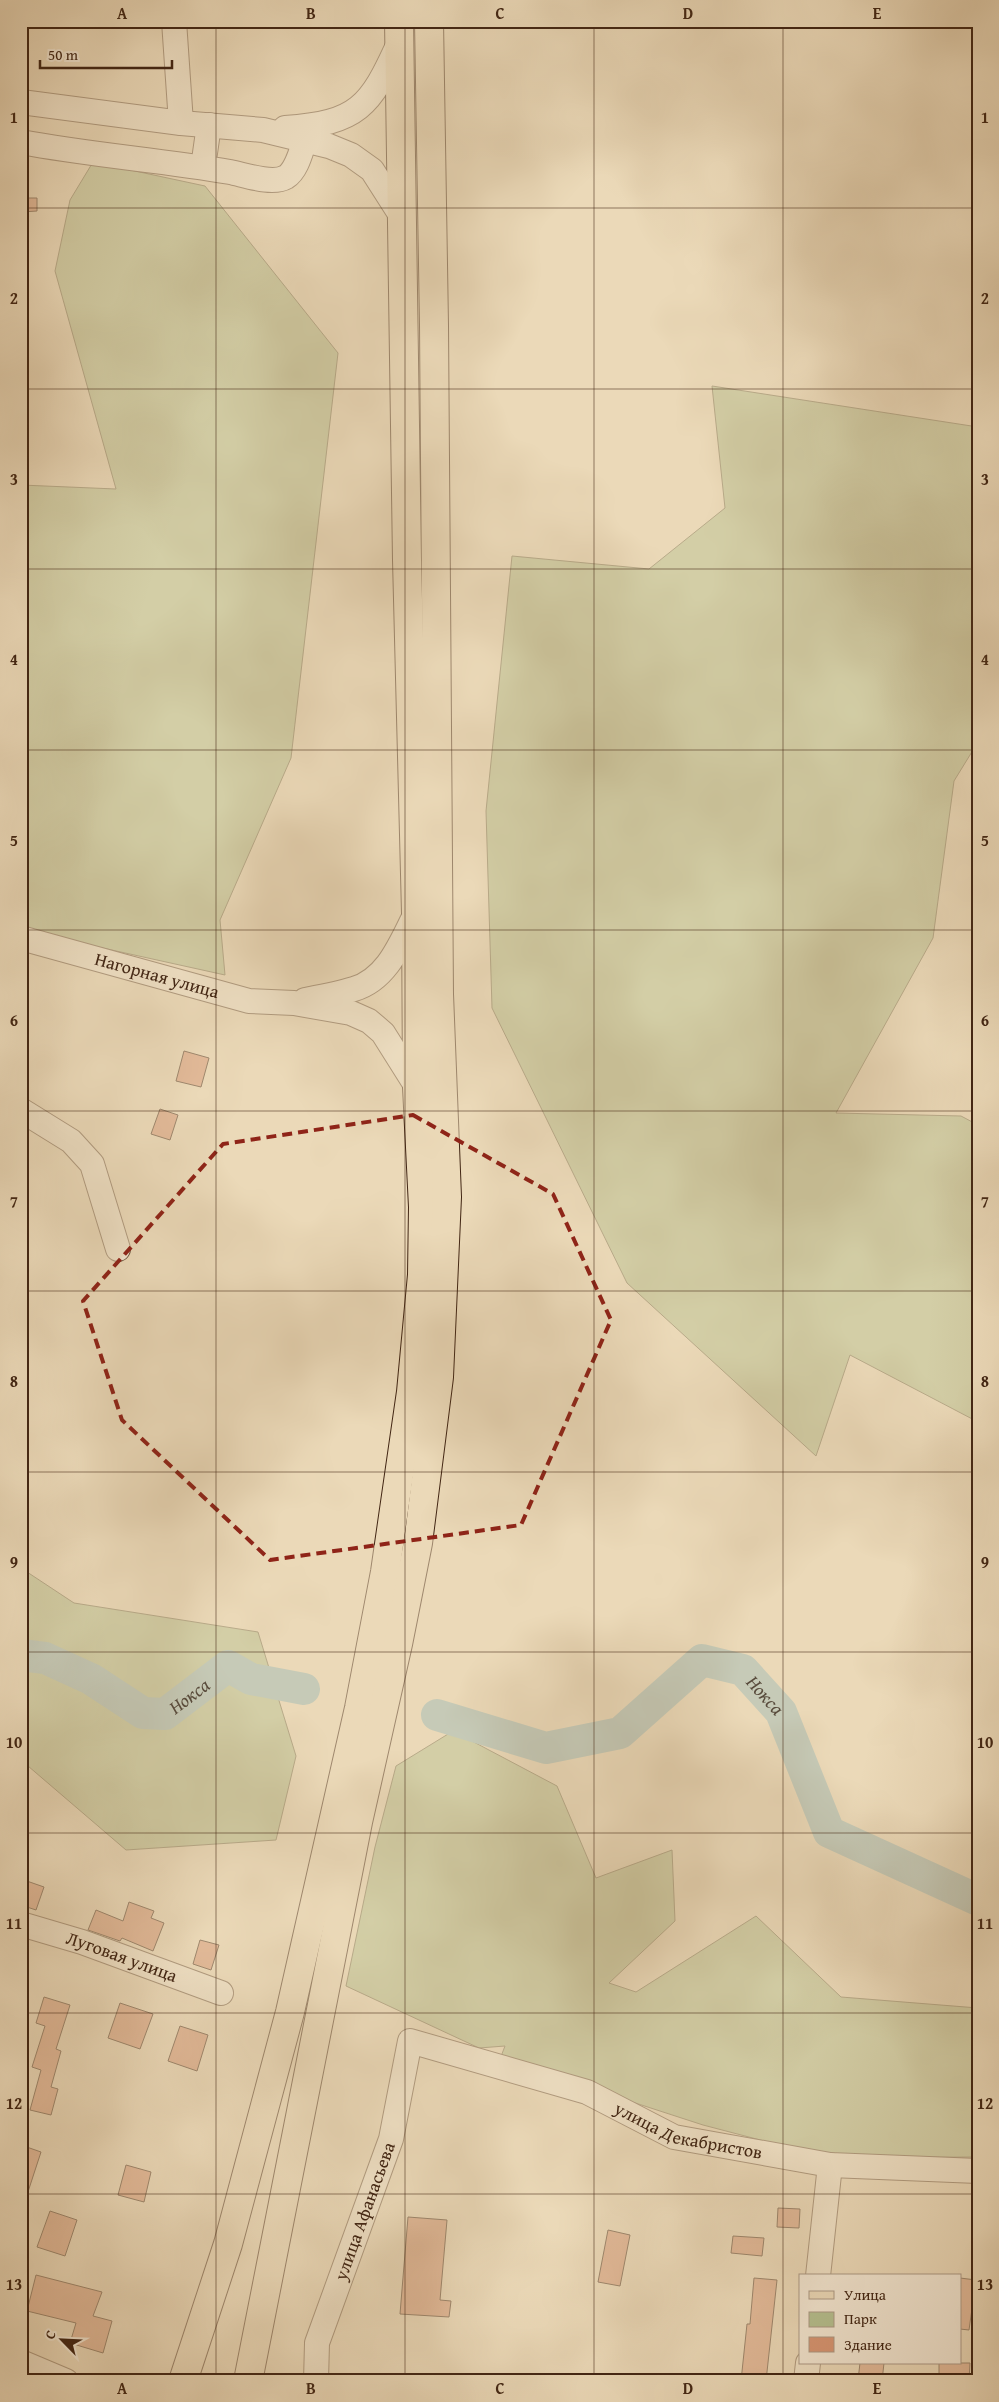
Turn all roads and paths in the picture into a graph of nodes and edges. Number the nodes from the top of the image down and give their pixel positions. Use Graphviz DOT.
graph roads {
  1 [pos="174,21"];
  2 [pos="429,21"];
  3 [pos="399,32"];
  4 [pos="21,102"];
  5 [pos="181,123"];
  6 [pos="209,125"];
  7 [pos="263,130"];
  8 [pos="305,140"];
  9 [pos="21,142"];
  10 [pos="203,167"];
  11 [pos="402,217"];
  12 [pos="416,914"];
  13 [pos="24,943"];
  14 [pos="294,1003"];
  15 [pos="417,1087"];
  16 [pos="21,1110"];
  17 [pos="118,1249"];
  18 [pos="21,1924"];
  19 [pos="221,1993"];
  20 [pos="410,2041"];
  21 [pos="830,2165"];
  22 [pos="978,2170"];
  23 [pos="818,2274"];
  24 [pos="21,2362"];
  25 [pos="808,2364"];
  26 [pos="66,2381"];
  27 [pos="183,2381"];
  28 [pos="248,2381"];
  29 [pos="316,2381"];
  30 [pos="806,2381"];
  1 -- 5 [label="street"];
  2 -- 28 [label="main road"];
  3 -- 7 [label="street"];
  3 -- 11 [label="main road"];
  4 -- 5 [label="street"];
  5 -- 6 [label="street"];
  6 -- 7 [label="street"];
  6 -- 10 [label="street"];
  7 -- 8 [label="street"];
  8 -- 10 [label="street"];
  8 -- 11 [label="street"];
  9 -- 10 [label="street"];
  11 -- 12 [label="main road"];
  12 -- 14 [label="street"];
  12 -- 15 [label="main road"];
  13 -- 14 [label="street, Нагорная улица"];
  14 -- 15 [label="street"];
  15 -- 27 [label="main road"];
  16 -- 17 [label="street"];
  18 -- 19 [label="street, Луговая улица"];
  20 -- 21 [label="street, улица Декабристов"];
  20 -- 29 [label="street, улица Афанасьева"];
  21 -- 22 [label="street, улица Декабристов"];
  21 -- 23 [label="street"];
  24 -- 26 [label="street"];
  25 -- 30 [label="street"];
}
